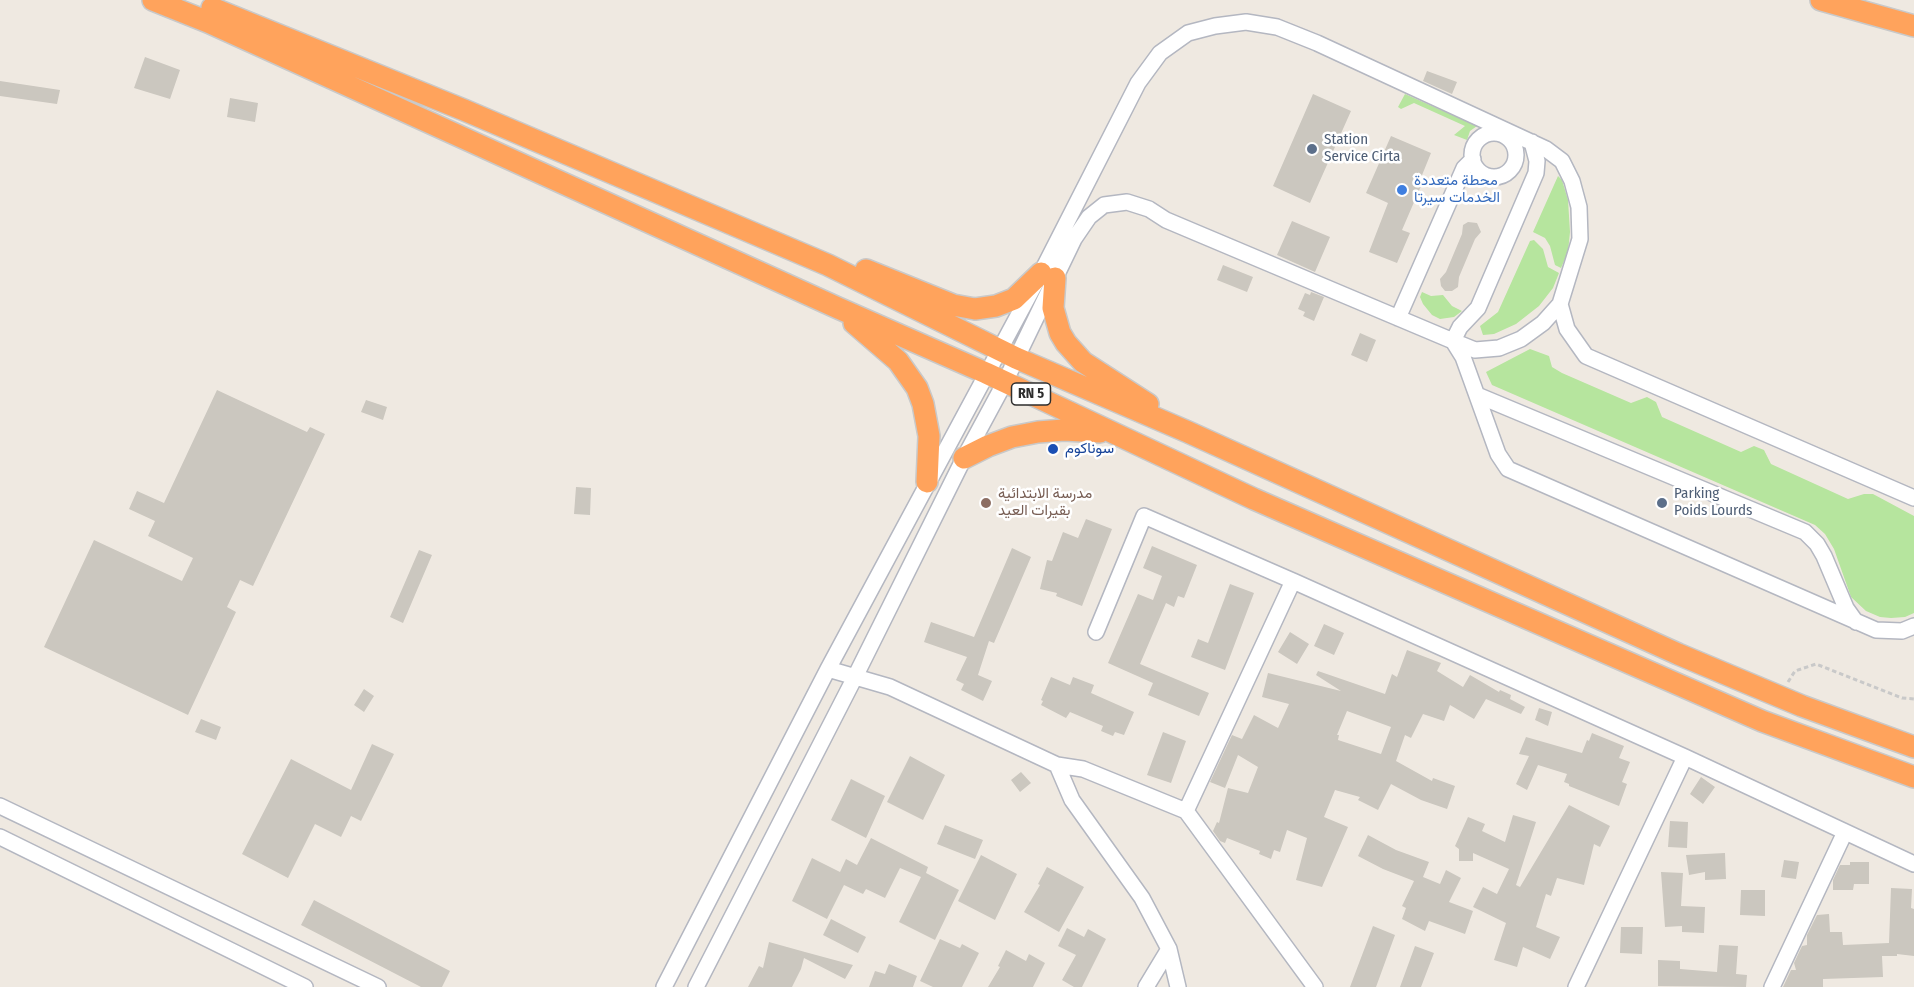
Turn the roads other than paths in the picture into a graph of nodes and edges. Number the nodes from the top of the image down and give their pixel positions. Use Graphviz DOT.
graph roads {
  1 [pos="153,0"];
  2 [pos="192,0"];
  3 [pos="1821,0"];
  4 [pos="1914,26"];
  5 [pos="1492,128"];
  6 [pos="1524,142"];
  7 [pos="1473,159"];
  8 [pos="828,265"];
  9 [pos="1048,275"];
  10 [pos="1560,304"];
  11 [pos="838,308"];
  12 [pos="1398,318"];
  13 [pos="1453,341"];
  14 [pos="1007,353"];
  15 [pos="986,373"];
  16 [pos="1005,382"];
  17 [pos="1477,394"];
  18 [pos="1188,432"];
  19 [pos="1116,434"];
  20 [pos="964,458"];
  21 [pos="927,482"];
  22 [pos="1914,498"];
  23 [pos="1293,581"];
  24 [pos="1856,622"];
  25 [pos="1914,627"];
  26 [pos="1096,632"];
  27 [pos="828,669"];
  28 [pos="855,677"];
  29 [pos="1914,747"];
  30 [pos="1684,757"];
  31 [pos="1057,765"];
  32 [pos="1914,777"];
  33 [pos="0,806"];
  34 [pos="1186,811"];
  35 [pos="1845,832"];
  36 [pos="0,837"];
  37 [pos="1914,864"];
  38 [pos="1169,949"];
  39 [pos="305,987"];
  40 [pos="378,987"];
  41 [pos="664,987"];
  42 [pos="696,987"];
  43 [pos="1146,987"];
  44 [pos="1178,987"];
  45 [pos="1315,987"];
  46 [pos="1576,987"];
  47 [pos="1772,987"];
  1 -- 11 [label="highway, RN 5"];
  2 -- 8 [label="highway, RN 5"];
  3 -- 4 [label="highway"];
  5 -- 6 [label="street"];
  5 -- 7 [label="street"];
  5 -- 9 [label="street"];
  6 -- 7 [label="street"];
  6 -- 10 [label="street"];
  6 -- 13 [label="street"];
  7 -- 12 [label="street"];
  8 -- 9 [label="highway"];
  8 -- 14 [label="highway, RN 5"];
  9 -- 12 [label="street"];
  9 -- 14 [label="street"];
  9 -- 18 [label="highway"];
  10 -- 13 [label="street"];
  10 -- 22 [label="street"];
  11 -- 15 [label="highway, RN 5"];
  11 -- 21 [label="highway"];
  12 -- 13 [label="street"];
  13 -- 17 [label="street"];
  14 -- 15 [label="street"];
  14 -- 16 [label="street"];
  14 -- 18 [label="highway, RN 5"];
  15 -- 16 [label="highway, RN 5"];
  15 -- 21 [label="street"];
  16 -- 19 [label="highway, RN 5"];
  16 -- 20 [label="street"];
  17 -- 24 [label="street"];
  17 -- 24 [label="street"];
  18 -- 29 [label="highway, RN 5"];
  19 -- 20 [label="highway"];
  19 -- 32 [label="highway, RN 5"];
  20 -- 28 [label="street"];
  21 -- 27 [label="street"];
  23 -- 26 [label="street"];
  23 -- 30 [label="street"];
  23 -- 34 [label="street"];
  24 -- 25 [label="street"];
  27 -- 28 [label="street"];
  27 -- 41 [label="street"];
  28 -- 31 [label="street"];
  28 -- 42 [label="street"];
  30 -- 35 [label="street"];
  30 -- 46 [label="street"];
  31 -- 34 [label="street"];
  31 -- 38 [label="street"];
  33 -- 40 [label="street"];
  34 -- 45 [label="street"];
  35 -- 37 [label="street"];
  35 -- 47 [label="street"];
  36 -- 39 [label="street"];
  38 -- 43 [label="street"];
  38 -- 44 [label="street"];
}
